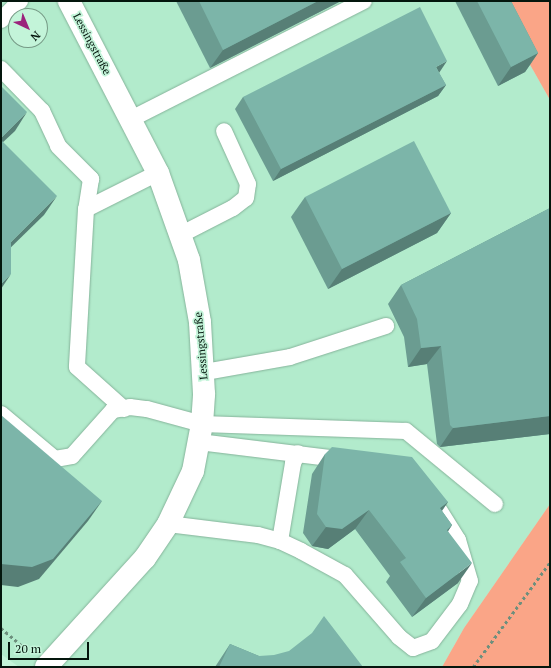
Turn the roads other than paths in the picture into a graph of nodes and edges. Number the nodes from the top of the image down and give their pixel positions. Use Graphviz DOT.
graph roads {
  1 [pos="20,1"];
  2 [pos="69,1"];
  3 [pos="364,1"];
  4 [pos="1,20"];
  5 [pos="1,69"];
  6 [pos="131,119"];
  7 [pos="224,130"];
  8 [pos="158,173"];
  9 [pos="86,209"];
  10 [pos="180,235"];
  11 [pos="386,326"];
  12 [pos="205,372"];
  13 [pos="124,409"];
  14 [pos="1,414"];
  15 [pos="201,433"];
  16 [pos="298,453"];
  17 [pos="364,462"];
  18 [pos="428,496"];
  19 [pos="496,504"];
  20 [pos="168,524"];
  21 [pos="280,541"];
  22 [pos="46,667"];
  1 -- 4 [label="lane"];
  2 -- 6 [label="street, Lessingstraße"];
  3 -- 6 [label="lane"];
  5 -- 9 [label="lane"];
  6 -- 8 [label="street, Lessingstraße"];
  7 -- 10 [label="lane"];
  8 -- 9 [label="lane"];
  8 -- 10 [label="street, Lessingstraße"];
  9 -- 13 [label="lane"];
  10 -- 12 [label="street, Lessingstraße"];
  11 -- 12 [label="lane"];
  12 -- 15 [label="street, Lessingstraße"];
  13 -- 14 [label="lane"];
  13 -- 15 [label="lane"];
  15 -- 16 [label="lane"];
  15 -- 19 [label="lane"];
  15 -- 20 [label="street, Lessingstraße"];
  16 -- 17 [label="lane"];
  16 -- 21 [label="lane"];
  18 -- 21 [label="lane"];
  20 -- 21 [label="lane"];
  20 -- 22 [label="street, Lessingstraße"];
}
